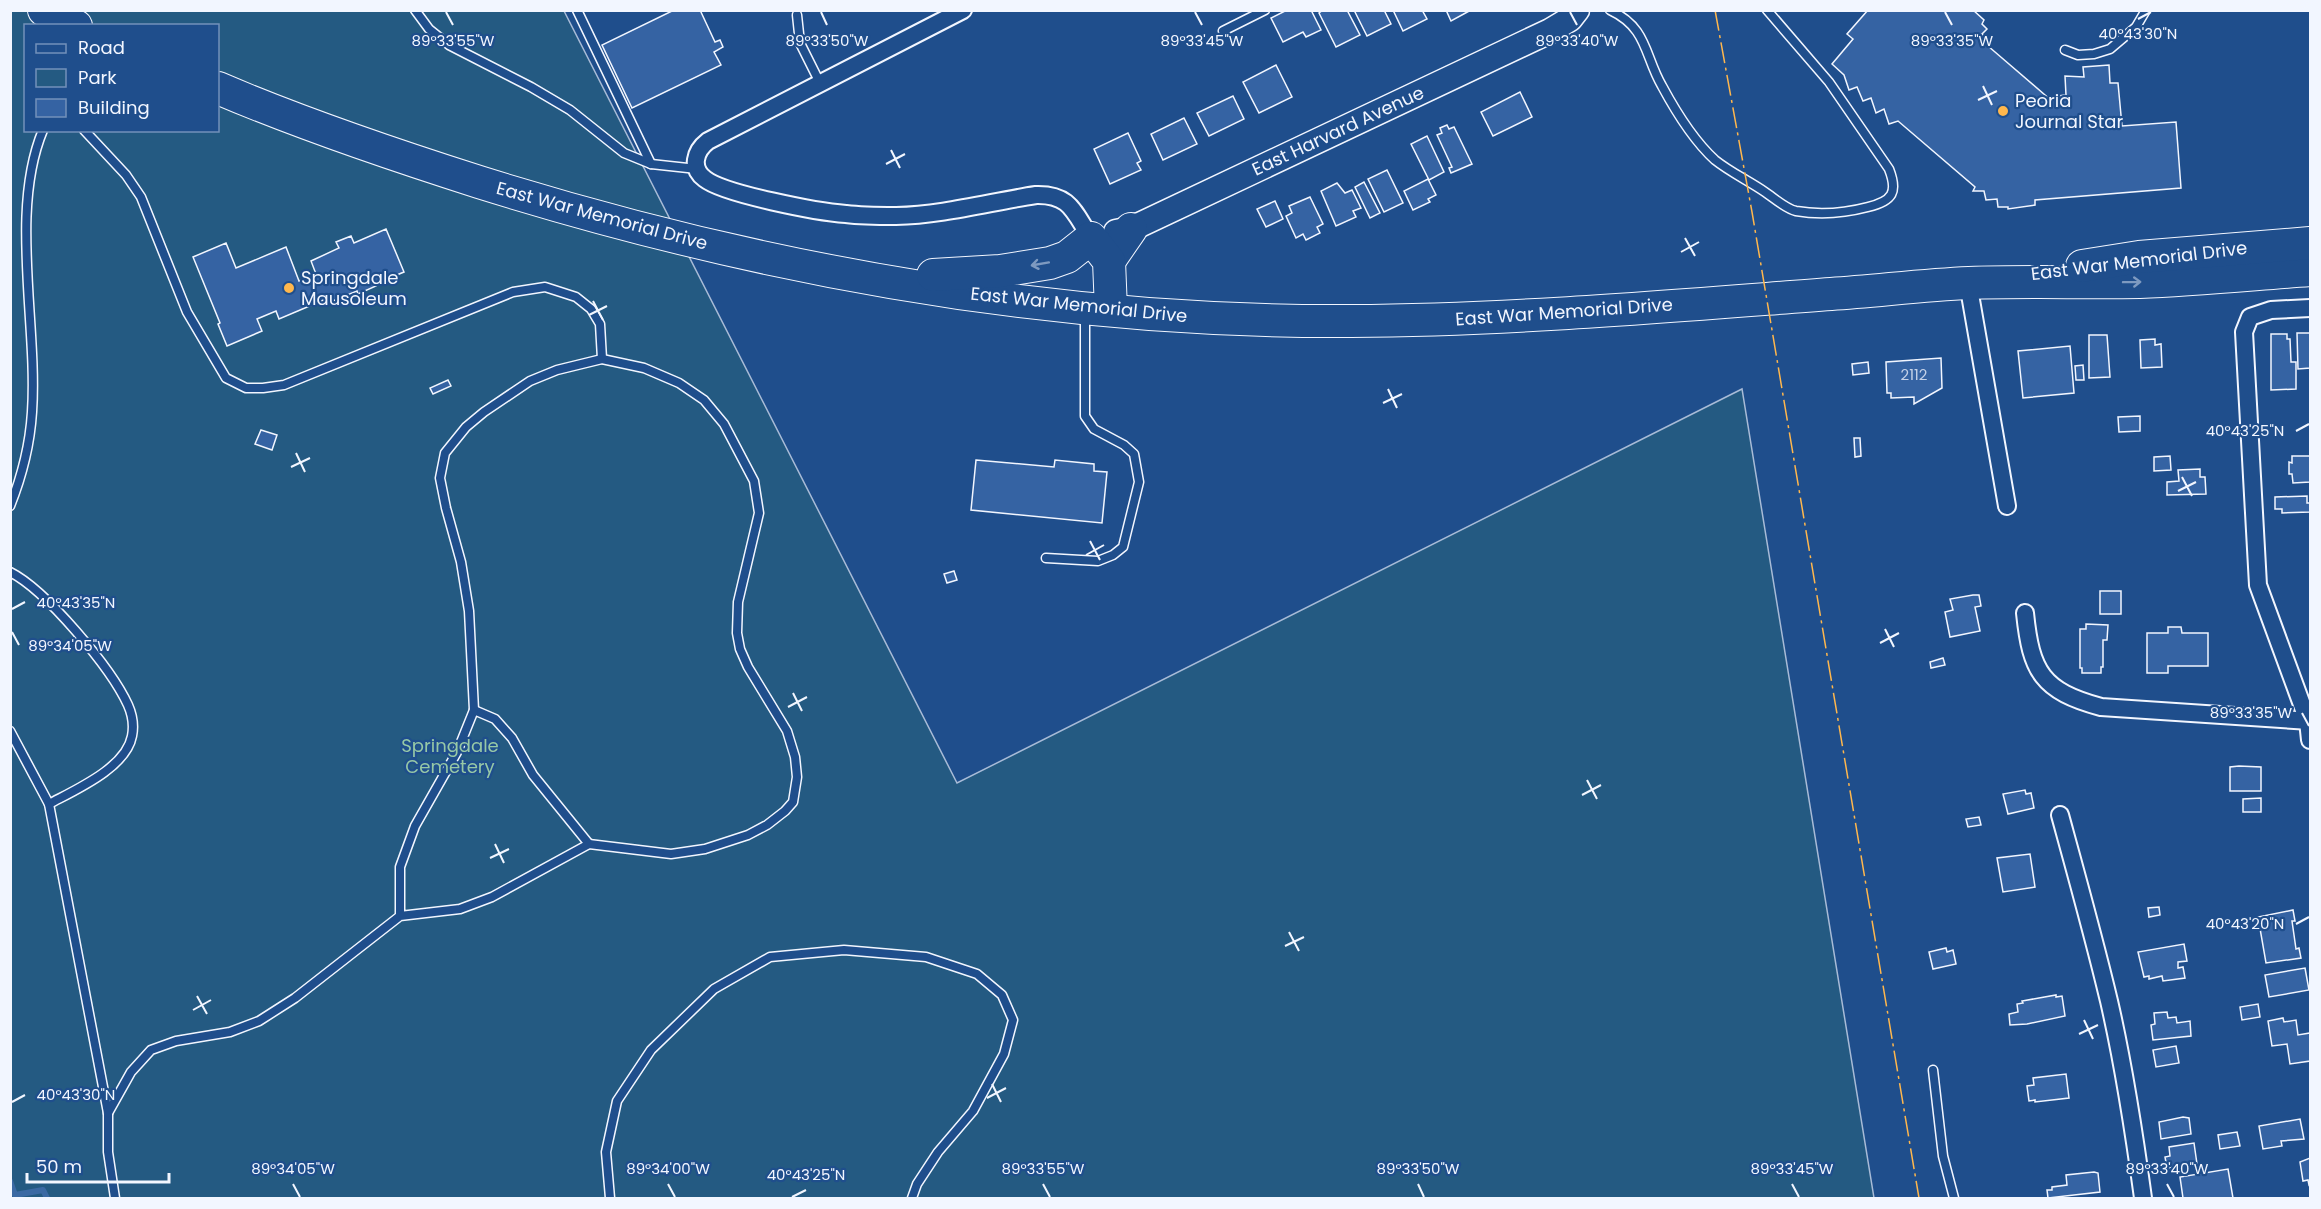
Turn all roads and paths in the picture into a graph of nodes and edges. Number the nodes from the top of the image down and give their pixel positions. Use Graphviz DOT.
graph roads {
  1 [pos="44,10"];
  2 [pos="415,10"];
  3 [pos="577,10"];
  4 [pos="963,10"];
  5 [pos="1265,10"];
  6 [pos="1577,10"];
  7 [pos="1610,10"];
  8 [pos="1767,10"];
  9 [pos="2146,10"];
  10 [pos="797,15"];
  11 [pos="72,24"];
  12 [pos="1223,31"];
  13 [pos="2065,50"];
  14 [pos="820,83"];
  15 [pos="219,88"];
  16 [pos="42,132"];
  17 [pos="86,132"];
  18 [pos="651,164"];
  19 [pos="697,169"];
  20 [pos="1131,229"];
  21 [pos="2310,243"];
  22 [pos="1100,250"];
  23 [pos="810,268"];
  24 [pos="2310,270"];
  25 [pos="1968,283"];
  26 [pos="2310,308"];
  27 [pos="1098,309"];
  28 [pos="602,359"];
  29 [pos="10,506"];
  30 [pos="2007,506"];
  31 [pos="1046,558"];
  32 [pos="10,572"];
  33 [pos="2025,613"];
  34 [pos="474,710"];
  35 [pos="2309,721"];
  36 [pos="10,731"];
  37 [pos="2310,740"];
  38 [pos="49,804"];
  39 [pos="2060,815"];
  40 [pos="589,844"];
  41 [pos="400,916"];
  42 [pos="1933,1070"];
  43 [pos="108,1113"];
  44 [pos="115,1198"];
  45 [pos="610,1198"];
  46 [pos="912,1198"];
  47 [pos="1954,1198"];
  48 [pos="2143,1198"];
  1 -- 11 [label="highway"];
  2 -- 18 [label="lane"];
  3 -- 18 [label="lane"];
  4 -- 14 [label="street"];
  5 -- 12 [label="lane"];
  6 -- 20 [label="street, East Harvard Avenue"];
  7 -- 8 [label="lane"];
  9 -- 13 [label="lane"];
  10 -- 14 [label="lane"];
  14 -- 19 [label="street"];
  15 -- 23 [label="highway, East War Memorial Drive"];
  16 -- 29 [label="lane"];
  17 -- 28 [label="lane"];
  18 -- 19 [label="lane"];
  19 -- 22 [label="street"];
  20 -- 22 [label="highway"];
  21 -- 25 [label="highway, East War Memorial Drive"];
  22 -- 23 [label="highway, one-way"];
  22 -- 27 [label="highway"];
  23 -- 27 [label="highway, East War Memorial Drive"];
  25 -- 24 [label="highway, East War Memorial Drive, one-way"];
  25 -- 27 [label="highway, East War Memorial Drive"];
  25 -- 30 [label="street"];
  26 -- 35 [label="street"];
  27 -- 31 [label="lane"];
  28 -- 34 [label="lane"];
  28 -- 40 [label="lane"];
  32 -- 38 [label="lane"];
  33 -- 35 [label="street"];
  34 -- 40 [label="lane"];
  34 -- 41 [label="lane"];
  35 -- 37 [label="street"];
  36 -- 38 [label="lane"];
  38 -- 43 [label="lane"];
  39 -- 48 [label="street"];
  40 -- 41 [label="lane"];
  41 -- 43 [label="lane"];
  42 -- 47 [label="lane"];
  43 -- 44 [label="lane"];
  45 -- 46 [label="lane"];
}
